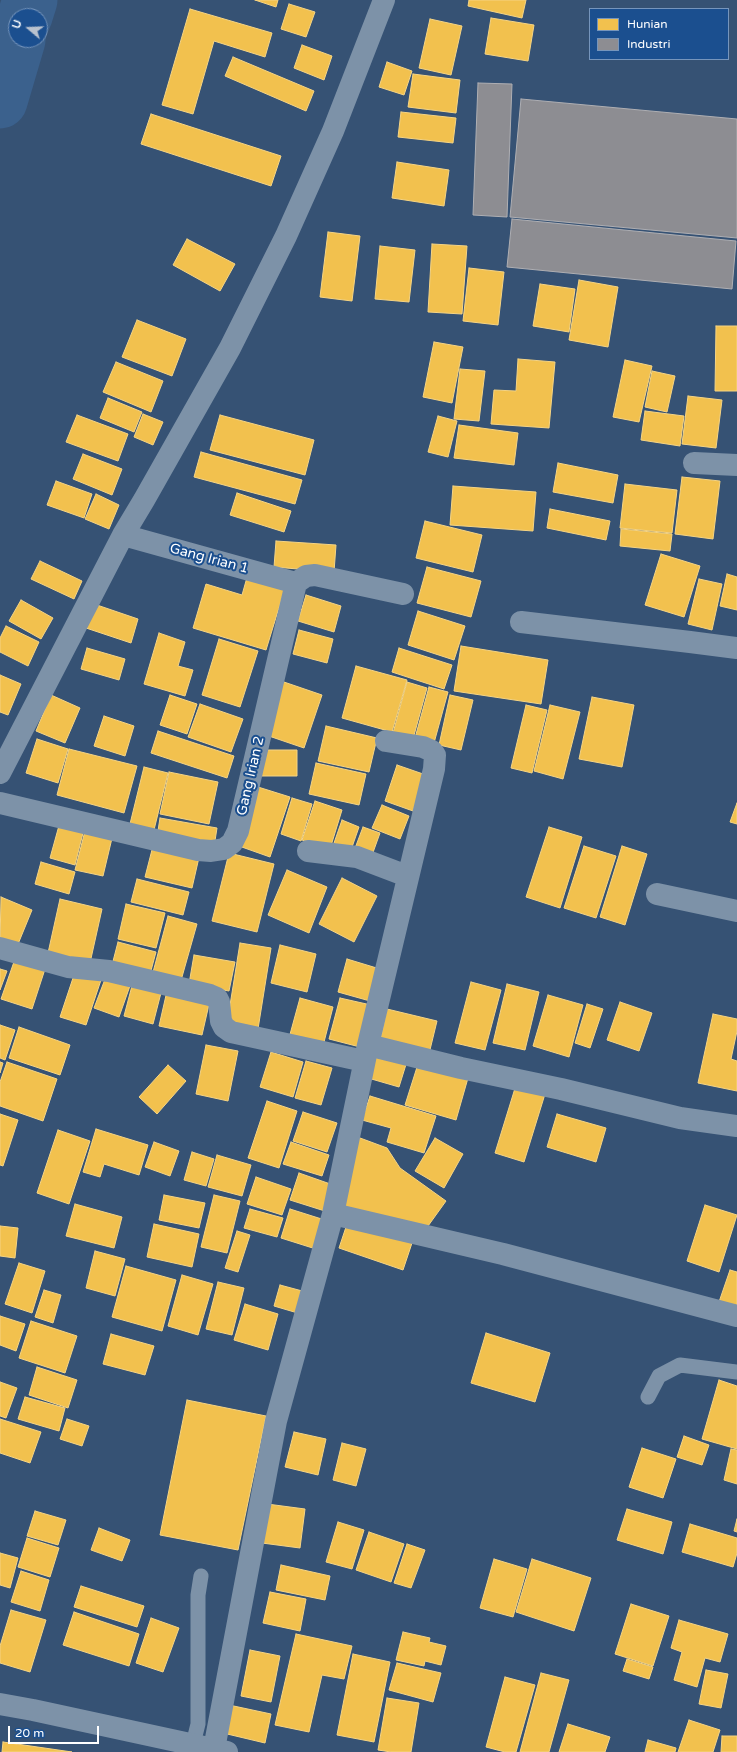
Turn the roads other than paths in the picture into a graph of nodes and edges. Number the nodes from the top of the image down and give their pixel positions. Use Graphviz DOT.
graph roads {
  1 [pos="384,0"];
  2 [pos="694,463"];
  3 [pos="737,465"];
  4 [pos="123,536"];
  5 [pos="296,583"];
  6 [pos="403,594"];
  7 [pos="521,622"];
  8 [pos="737,648"];
  9 [pos="386,741"];
  10 [pos="0,773"];
  11 [pos="0,802"];
  12 [pos="308,851"];
  13 [pos="407,876"];
  14 [pos="657,894"];
  15 [pos="737,911"];
  16 [pos="0,948"];
  17 [pos="366,1053"];
  18 [pos="737,1126"];
  19 [pos="333,1214"];
  20 [pos="737,1316"];
  21 [pos="737,1372"];
  22 [pos="648,1397"];
  23 [pos="201,1576"];
  24 [pos="0,1704"];
  25 [pos="193,1744"];
  26 [pos="221,1751"];
  1 -- 4 [label="street"];
  2 -- 3 [label="street"];
  4 -- 5 [label="street, Gang Irian 1"];
  4 -- 10 [label="street"];
  5 -- 6 [label="street"];
  5 -- 11 [label="street, Gang Irian 2"];
  7 -- 8 [label="street"];
  9 -- 13 [label="street"];
  12 -- 13 [label="street"];
  13 -- 17 [label="street"];
  14 -- 15 [label="street"];
  16 -- 17 [label="street"];
  17 -- 18 [label="street"];
  17 -- 19 [label="street"];
  19 -- 20 [label="street"];
  19 -- 26 [label="street"];
  21 -- 22 [label="lane"];
  23 -- 25 [label="lane"];
  24 -- 25 [label="street"];
  25 -- 26 [label="street"];
}
